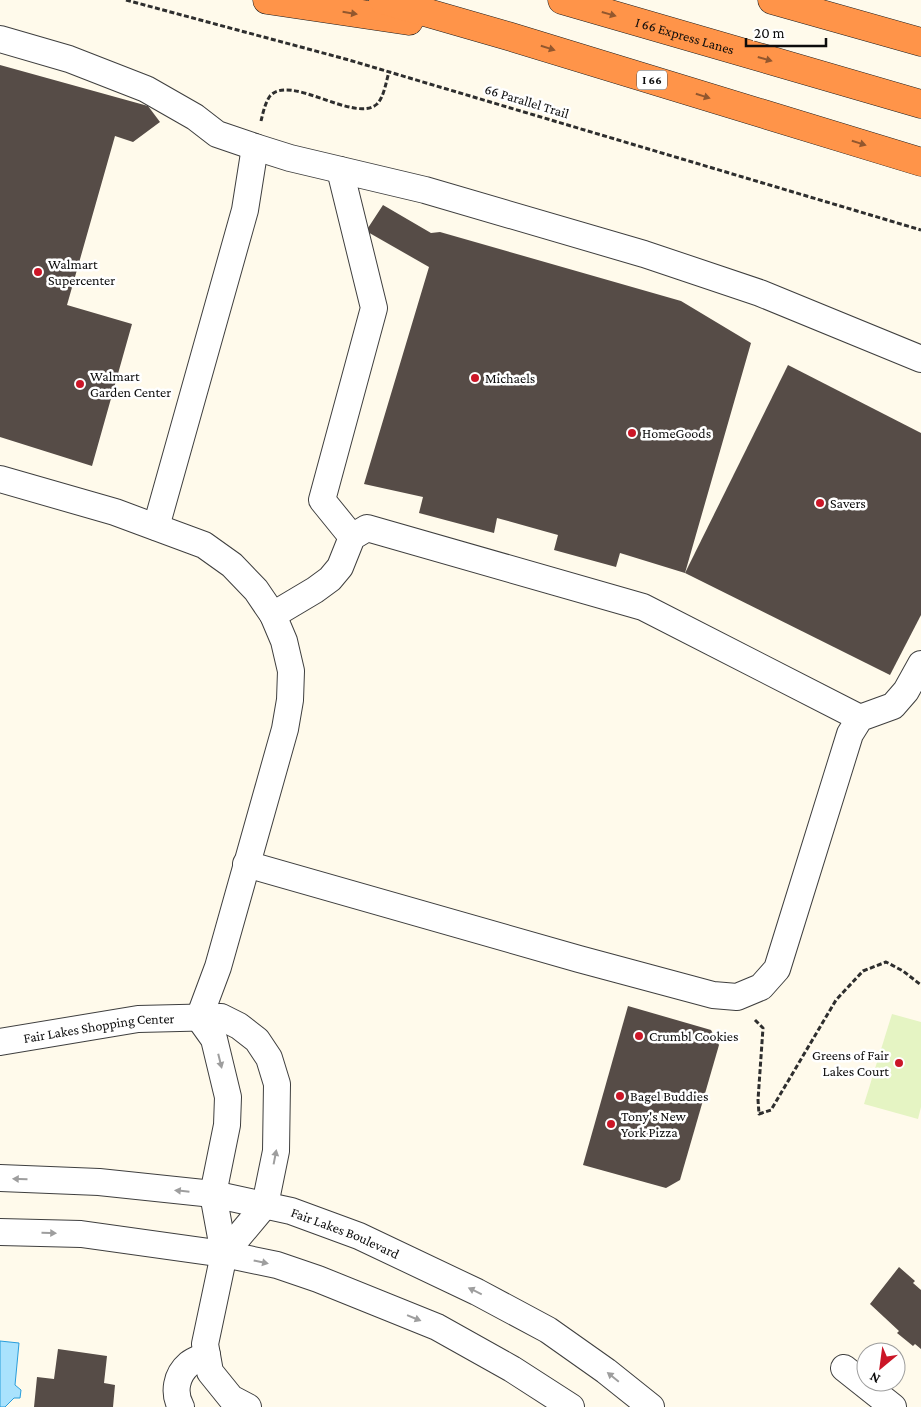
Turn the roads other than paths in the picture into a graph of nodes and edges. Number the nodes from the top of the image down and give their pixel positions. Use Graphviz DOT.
graph roads {
  1 [pos="267,0"];
  2 [pos="383,0"];
  3 [pos="562,0"];
  4 [pos="772,0"];
  5 [pos="508,36"];
  6 [pos="0,39"];
  7 [pos="921,42"];
  8 [pos="921,104"];
  9 [pos="256,147"];
  10 [pos="921,162"];
  11 [pos="340,170"];
  12 [pos="921,359"];
  13 [pos="0,479"];
  14 [pos="156,527"];
  15 [pos="352,537"];
  16 [pos="272,615"];
  17 [pos="921,664"];
  18 [pos="860,718"];
  19 [pos="246,864"];
  20 [pos="199,1018"];
  21 [pos="0,1042"];
  22 [pos="0,1178"];
  23 [pos="213,1194"];
  24 [pos="265,1205"];
  25 [pos="0,1232"];
  26 [pos="224,1254"];
  27 [pos="207,1354"];
  28 [pos="844,1368"];
  29 [pos="242,1406"];
  30 [pos="182,1407"];
  31 [pos="571,1407"];
  32 [pos="651,1407"];
  33 [pos="893,1407"];
  1 -- 5 [label="highway, one-way"];
  2 -- 5 [label="highway, I 66"];
  3 -- 8 [label="highway, I 66 Express Lanes, one-way"];
  4 -- 7 [label="highway"];
  5 -- 10 [label="highway, I 66, one-way"];
  6 -- 9 [label="street"];
  9 -- 11 [label="street"];
  9 -- 14 [label="street"];
  11 -- 12 [label="street"];
  11 -- 15 [label="street"];
  13 -- 14 [label="street"];
  14 -- 16 [label="street"];
  15 -- 16 [label="street"];
  15 -- 18 [label="street"];
  16 -- 19 [label="street"];
  17 -- 18 [label="street"];
  18 -- 19 [label="street"];
  19 -- 20 [label="street"];
  20 -- 21 [label="street, Fair Lakes Shopping Center"];
  20 -- 23 [label="street, one-way"];
  24 -- 20 [label="street, Fair Lakes Shopping Center, one-way"];
  23 -- 22 [label="street, Fair Lakes Boulevard, one-way"];
  23 -- 24 [label="street, Fair Lakes Boulevard"];
  23 -- 26 [label="street"];
  24 -- 26 [label="street"];
  32 -- 24 [label="street, Fair Lakes Boulevard, one-way"];
  25 -- 26 [label="street, one-way"];
  26 -- 27 [label="street"];
  26 -- 31 [label="street, one-way"];
  27 -- 29 [label="street"];
  27 -- 30 [label="street"];
  28 -- 33 [label="street"];
}
